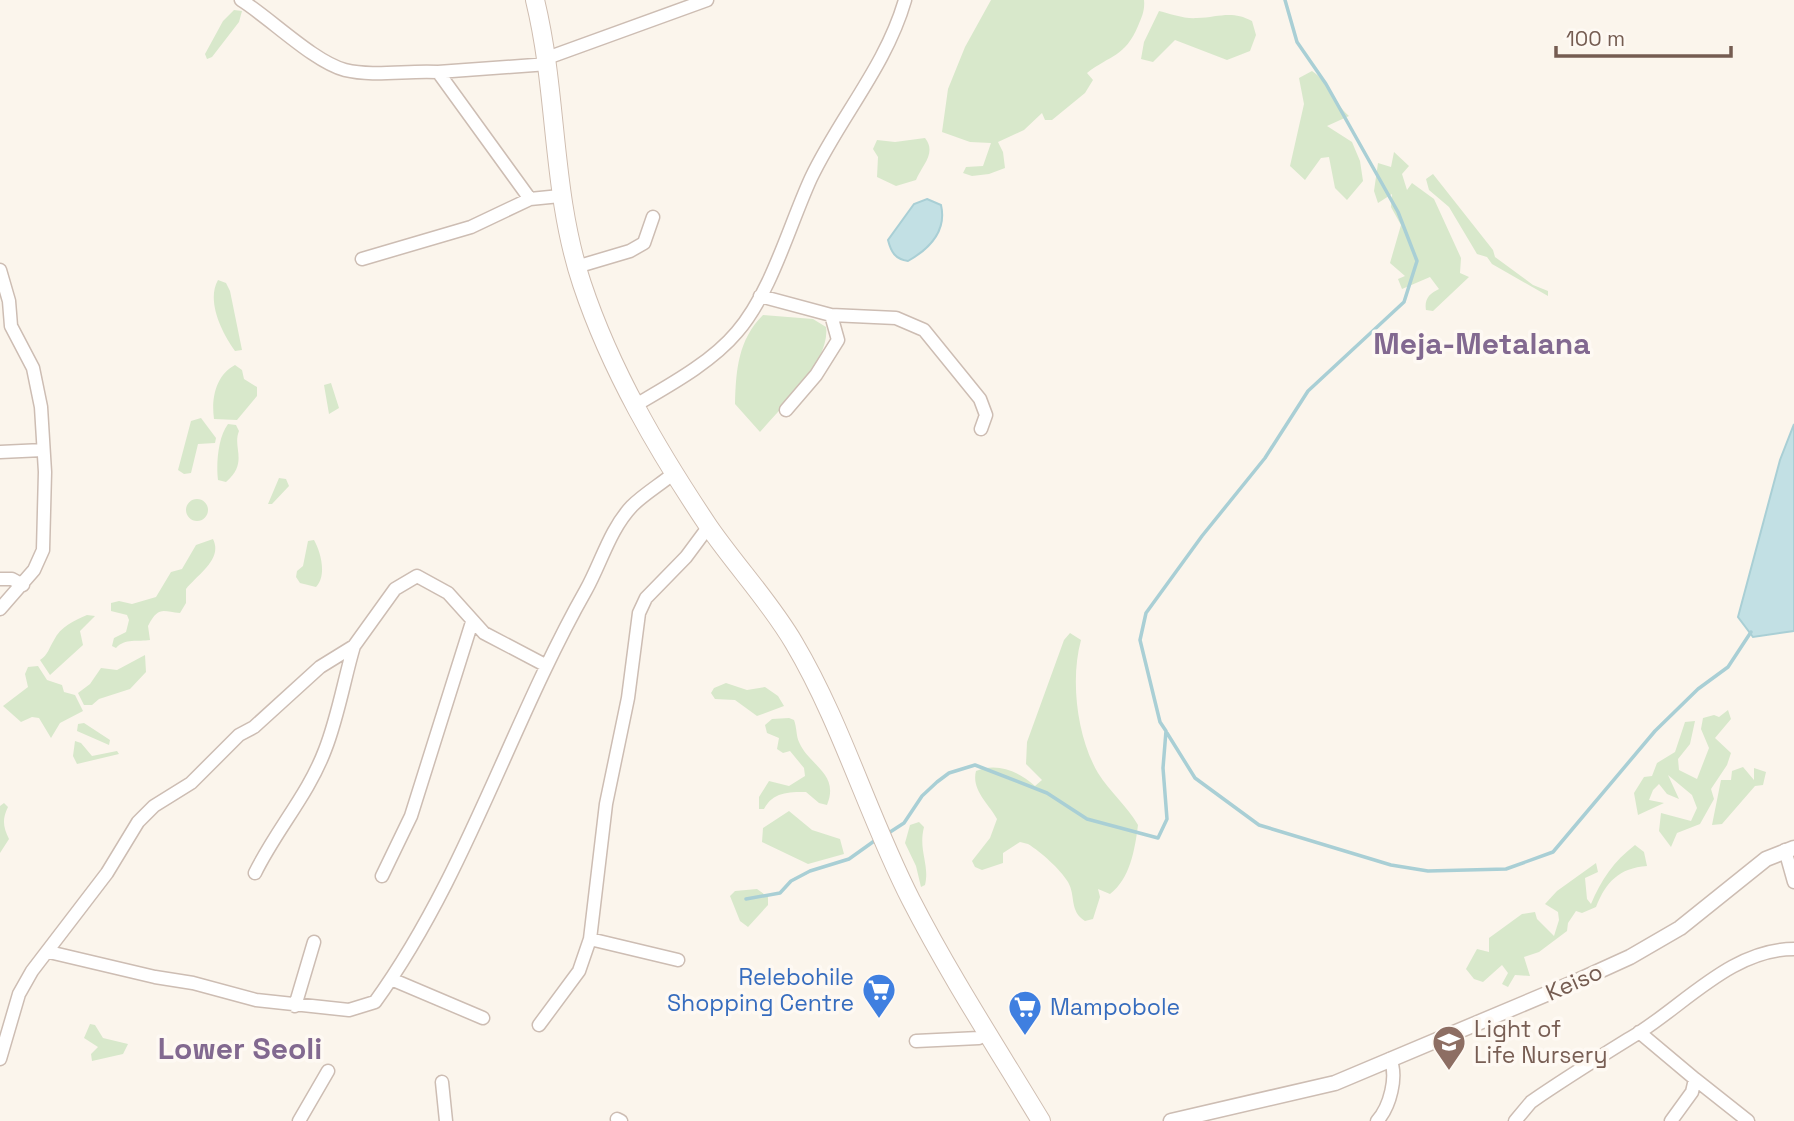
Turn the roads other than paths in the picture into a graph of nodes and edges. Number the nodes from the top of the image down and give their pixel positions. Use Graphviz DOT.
graph roads {
  1 [pos="241,0"];
  2 [pos="535,0"];
  3 [pos="707,0"];
  4 [pos="905,0"];
  5 [pos="547,61"];
  6 [pos="438,72"];
  7 [pos="560,197"];
  8 [pos="530,199"];
  9 [pos="653,217"];
  10 [pos="362,259"];
  11 [pos="576,267"];
  12 [pos="0,270"];
  13 [pos="760,296"];
  14 [pos="831,315"];
  15 [pos="634,406"];
  16 [pos="786,410"];
  17 [pos="981,429"];
  18 [pos="43,450"];
  19 [pos="0,452"];
  20 [pos="674,473"];
  21 [pos="709,526"];
  22 [pos="0,579"];
  23 [pos="23,584"];
  24 [pos="0,608"];
  25 [pos="472,622"];
  26 [pos="354,646"];
  27 [pos="545,665"];
  28 [pos="1789,849"];
  29 [pos="255,873"];
  30 [pos="382,876"];
  31 [pos="1794,881"];
  32 [pos="590,939"];
  33 [pos="314,942"];
  34 [pos="1794,949"];
  35 [pos="49,952"];
  36 [pos="678,960"];
  37 [pos="391,979"];
  38 [pos="295,1006"];
  39 [pos="484,1018"];
  40 [pos="539,1025"];
  41 [pos="1639,1032"];
  42 [pos="989,1033"];
  43 [pos="916,1041"];
  44 [pos="0,1059"];
  45 [pos="1390,1059"];
  46 [pos="328,1071"];
  47 [pos="1696,1079"];
  48 [pos="442,1082"];
  49 [pos="299,1121"];
  50 [pos="446,1121"];
  51 [pos="1041,1121"];
  52 [pos="1171,1121"];
  53 [pos="1377,1121"];
  54 [pos="1516,1121"];
  55 [pos="1671,1121"];
  56 [pos="1748,1121"];
  1 -- 6 [label="street"];
  2 -- 5 [label="main road"];
  3 -- 5 [label="street"];
  4 -- 13 [label="street"];
  5 -- 6 [label="street"];
  5 -- 7 [label="main road"];
  6 -- 8 [label="street"];
  7 -- 8 [label="street"];
  7 -- 11 [label="main road"];
  8 -- 10 [label="street"];
  9 -- 11 [label="street"];
  11 -- 15 [label="main road"];
  12 -- 18 [label="street"];
  13 -- 14 [label="street"];
  13 -- 15 [label="street"];
  14 -- 16 [label="street"];
  14 -- 17 [label="street"];
  15 -- 20 [label="main road"];
  18 -- 19 [label="street"];
  18 -- 23 [label="street"];
  20 -- 21 [label="main road"];
  20 -- 27 [label="street"];
  21 -- 32 [label="street"];
  21 -- 42 [label="main road"];
  22 -- 23 [label="street"];
  23 -- 24 [label="street"];
  25 -- 26 [label="street"];
  25 -- 27 [label="street"];
  25 -- 30 [label="street"];
  26 -- 29 [label="street"];
  26 -- 35 [label="street"];
  27 -- 37 [label="street"];
  28 -- 31 [label="street"];
  28 -- 45 [label="street, Keiso"];
  32 -- 36 [label="street"];
  32 -- 40 [label="street"];
  33 -- 38 [label="street"];
  34 -- 41 [label="street"];
  35 -- 38 [label="street"];
  35 -- 44 [label="street"];
  37 -- 38 [label="street"];
  37 -- 39 [label="street"];
  41 -- 47 [label="street"];
  41 -- 54 [label="street"];
  42 -- 43 [label="street"];
  42 -- 51 [label="main road"];
  45 -- 52 [label="street, Keiso"];
  45 -- 53 [label="street"];
  46 -- 49 [label="street"];
  47 -- 55 [label="street"];
  47 -- 56 [label="street"];
  48 -- 50 [label="street"];
}
